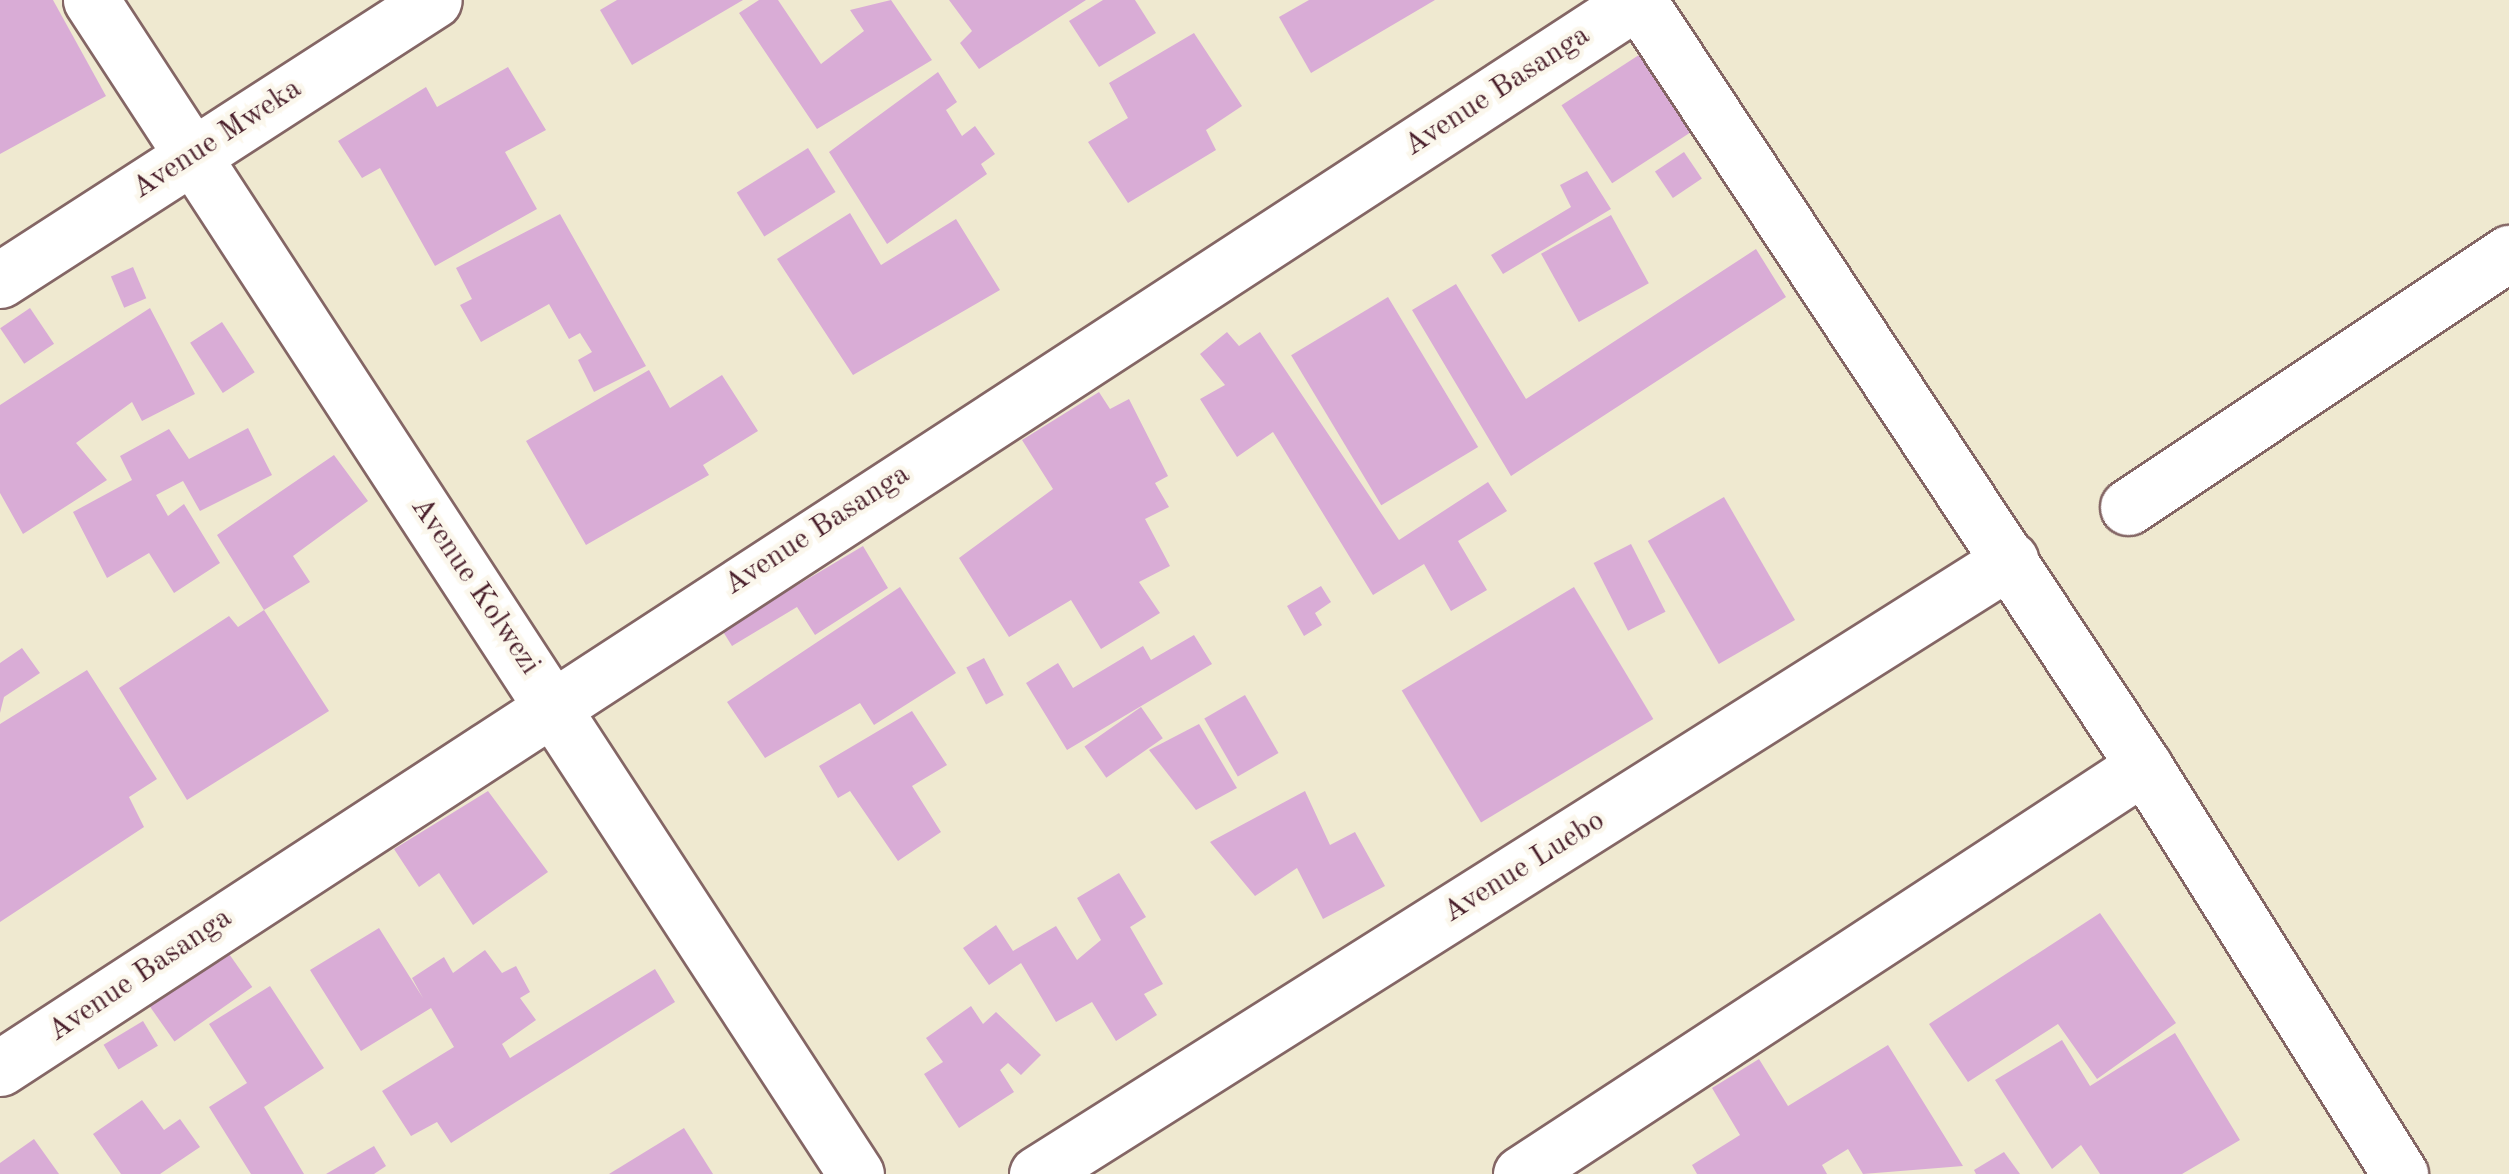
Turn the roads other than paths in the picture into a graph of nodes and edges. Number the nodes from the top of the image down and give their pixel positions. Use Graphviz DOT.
graph roads {
  1 [pos="91,0"];
  2 [pos="434,0"];
  3 [pos="1638,0"];
  4 [pos="189,156"];
  5 [pos="2509,253"];
  6 [pos="0,280"];
  7 [pos="2128,508"];
  8 [pos="2010,560"];
  9 [pos="552,701"];
  10 [pos="2144,766"];
  11 [pos="0,1068"];
  12 [pos="856,1174"];
  13 [pos="1037,1174"];
  14 [pos="1520,1174"];
  15 [pos="2400,1174"];
  1 -- 4 [label="street, Avenue Kolwezi"];
  2 -- 4 [label="street, Avenue Mweka"];
  3 -- 8 [label="street"];
  3 -- 9 [label="street, Avenue Basanga"];
  4 -- 6 [label="street, Avenue Mweka"];
  4 -- 9 [label="street, Avenue Kolwezi"];
  5 -- 7 [label="street"];
  8 -- 10 [label="street"];
  8 -- 13 [label="street, Avenue Luebo"];
  9 -- 11 [label="street, Avenue Basanga"];
  9 -- 12 [label="street, Avenue Kolwezi"];
  10 -- 14 [label="street"];
  10 -- 15 [label="street"];
}
